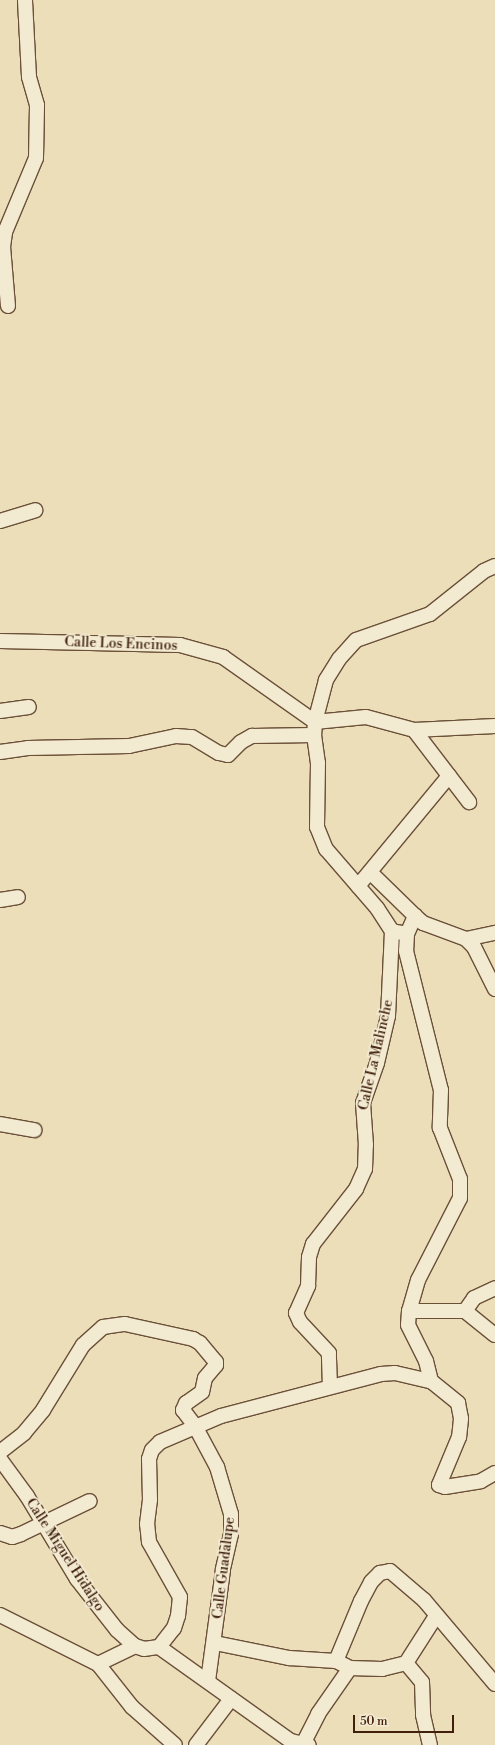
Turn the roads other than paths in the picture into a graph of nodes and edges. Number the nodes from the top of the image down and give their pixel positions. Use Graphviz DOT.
graph roads {
  1 [pos="25,0"];
  2 [pos="8,306"];
  3 [pos="35,510"];
  4 [pos="0,521"];
  5 [pos="495,566"];
  6 [pos="0,641"];
  7 [pos="29,707"];
  8 [pos="0,711"];
  9 [pos="495,726"];
  10 [pos="315,728"];
  11 [pos="414,730"];
  12 [pos="0,752"];
  13 [pos="449,776"];
  14 [pos="469,802"];
  15 [pos="371,873"];
  16 [pos="358,886"];
  17 [pos="18,897"];
  18 [pos="0,900"];
  19 [pos="414,916"];
  20 [pos="392,931"];
  21 [pos="495,933"];
  22 [pos="407,934"];
  23 [pos="466,939"];
  24 [pos="495,989"];
  25 [pos="0,1124"];
  26 [pos="34,1130"];
  27 [pos="495,1288"];
  28 [pos="409,1311"];
  29 [pos="464,1311"];
  30 [pos="495,1335"];
  31 [pos="431,1382"];
  32 [pos="330,1387"];
  33 [pos="195,1426"];
  34 [pos="0,1452"];
  35 [pos="0,1459"];
  36 [pos="495,1473"];
  37 [pos="90,1501"];
  38 [pos="44,1524"];
  39 [pos="0,1533"];
  40 [pos="0,1615"];
  41 [pos="436,1616"];
  42 [pos="215,1643"];
  43 [pos="135,1646"];
  44 [pos="159,1647"];
  45 [pos="336,1662"];
  46 [pos="406,1663"];
  47 [pos="98,1664"];
  48 [pos="350,1668"];
  49 [pos="208,1681"];
  50 [pos="495,1684"];
  51 [pos="231,1699"];
  52 [pos="175,1745"];
  53 [pos="196,1745"];
  54 [pos="306,1745"];
  55 [pos="430,1745"];
  1 -- 2 [label="street"];
  3 -- 4 [label="street"];
  5 -- 10 [label="street"];
  6 -- 10 [label="street, Calle Los Encinos"];
  7 -- 8 [label="street"];
  9 -- 11 [label="street"];
  10 -- 11 [label="street"];
  10 -- 12 [label="street"];
  10 -- 16 [label="street"];
  11 -- 13 [label="street"];
  13 -- 14 [label="street"];
  13 -- 15 [label="street"];
  15 -- 16 [label="street"];
  15 -- 19 [label="street"];
  16 -- 20 [label="street"];
  17 -- 18 [label="street"];
  19 -- 22 [label="street"];
  19 -- 23 [label="street"];
  20 -- 22 [label="street"];
  20 -- 32 [label="street, Calle La Malinche"];
  21 -- 23 [label="street"];
  22 -- 28 [label="street"];
  23 -- 24 [label="street"];
  25 -- 26 [label="street"];
  27 -- 29 [label="street"];
  28 -- 29 [label="street"];
  28 -- 31 [label="street"];
  29 -- 30 [label="street"];
  31 -- 32 [label="street"];
  31 -- 36 [label="street"];
  32 -- 33 [label="street"];
  33 -- 34 [label="street, Calle Guadalupe"];
  33 -- 42 [label="street, Calle Guadalupe"];
  33 -- 44 [label="street"];
  35 -- 38 [label="street, Calle Miguel Hidalgo"];
  37 -- 38 [label="street"];
  38 -- 39 [label="street"];
  38 -- 43 [label="street, Calle Miguel Hidalgo"];
  40 -- 47 [label="street"];
  41 -- 45 [label="street"];
  41 -- 46 [label="street"];
  41 -- 50 [label="street"];
  42 -- 45 [label="street"];
  42 -- 49 [label="street, Calle Guadalupe"];
  43 -- 44 [label="street"];
  43 -- 47 [label="street"];
  44 -- 49 [label="street"];
  45 -- 48 [label="street"];
  46 -- 48 [label="street"];
  46 -- 55 [label="street"];
  47 -- 52 [label="street"];
  48 -- 54 [label="street"];
  49 -- 51 [label="street"];
  51 -- 53 [label="street"];
  51 -- 54 [label="street"];
}
